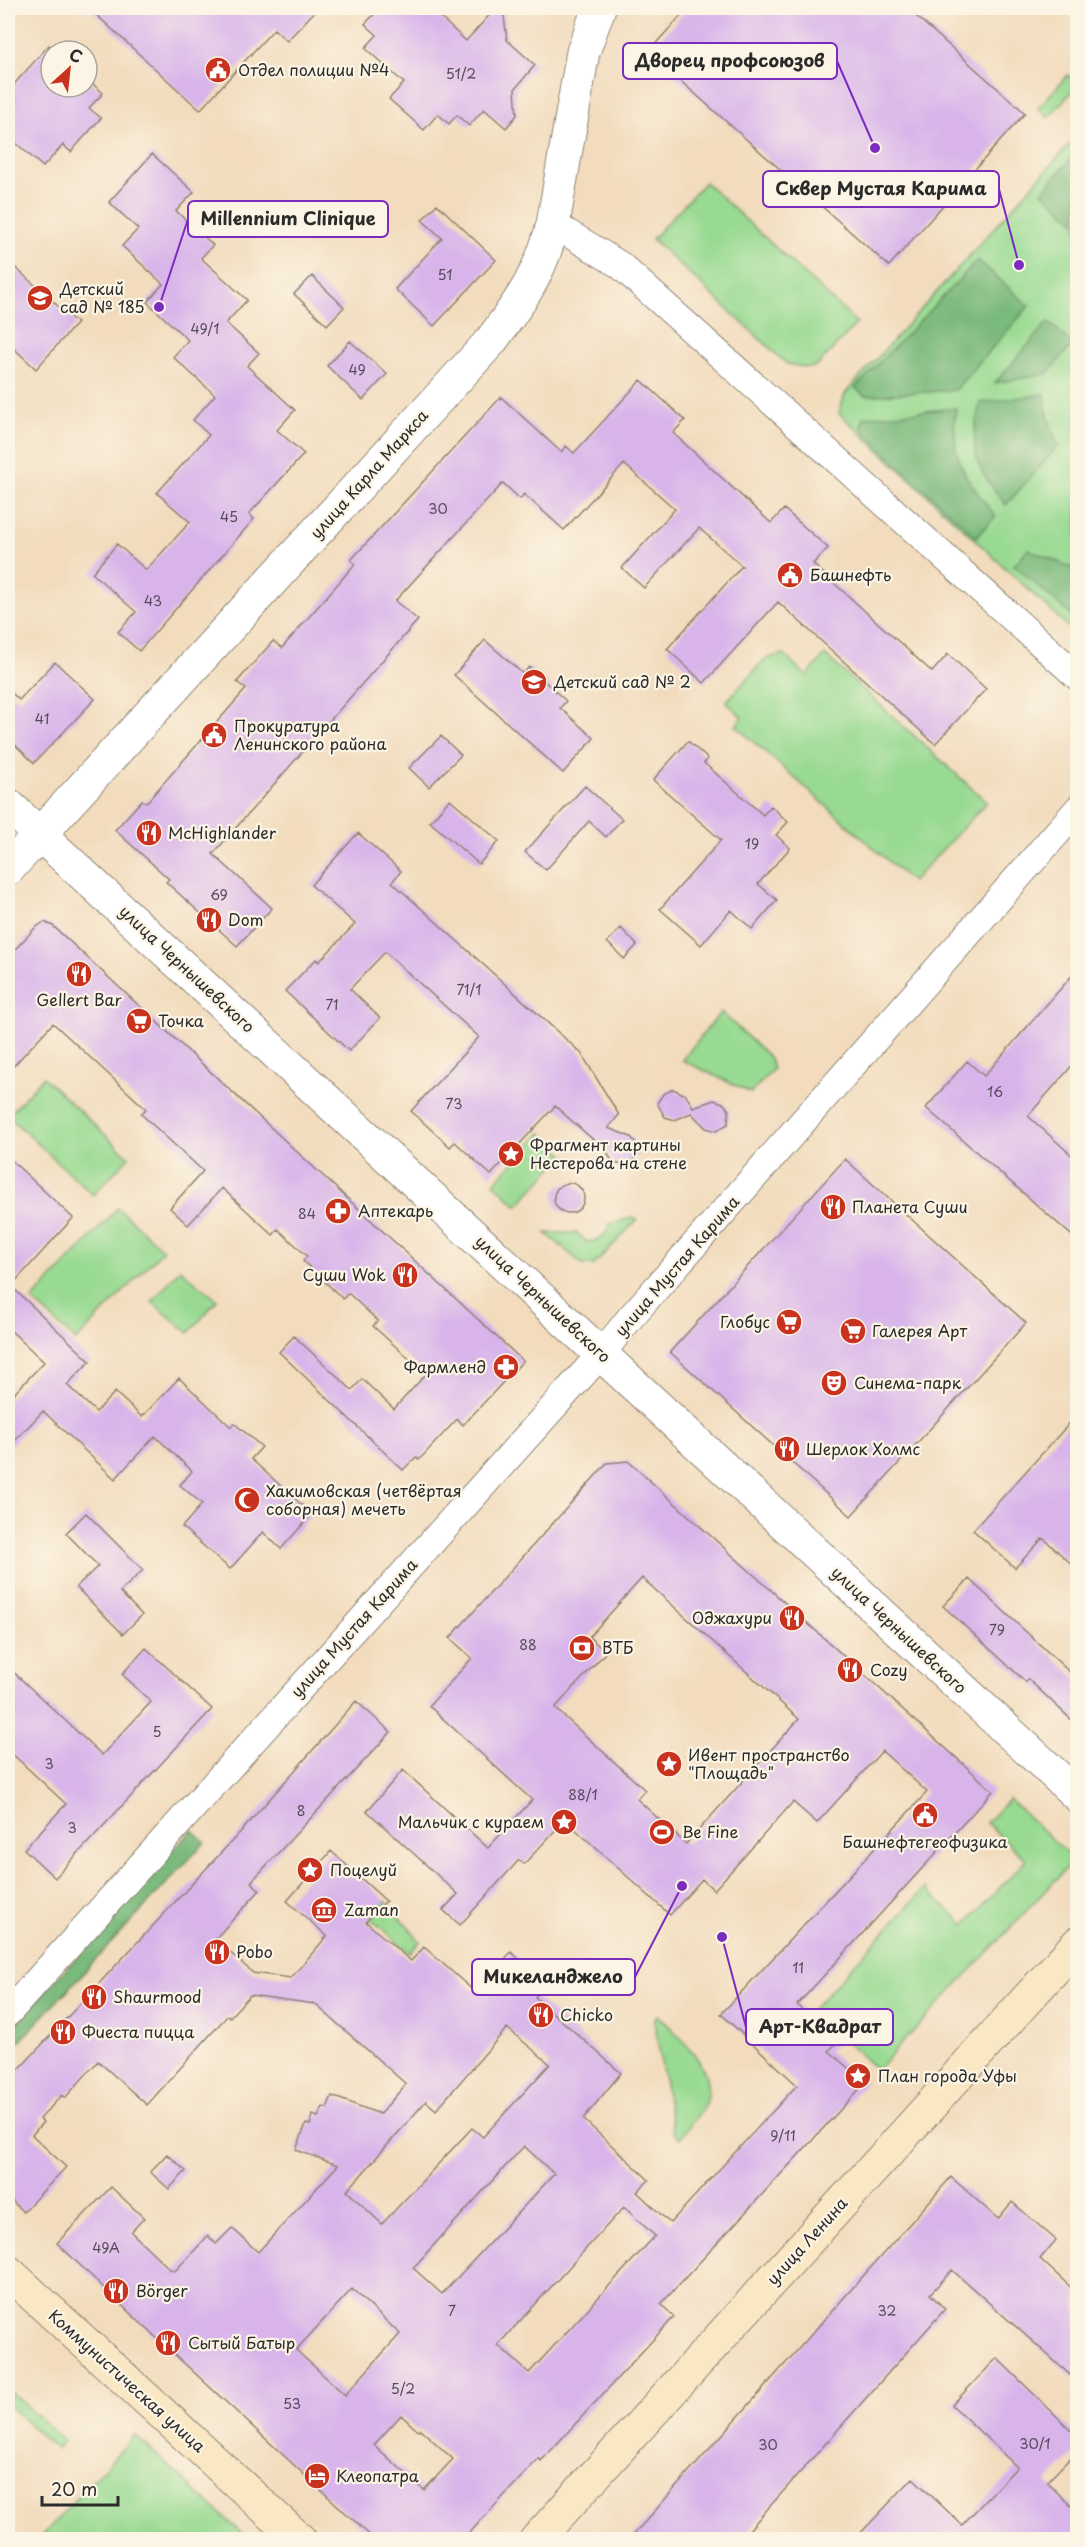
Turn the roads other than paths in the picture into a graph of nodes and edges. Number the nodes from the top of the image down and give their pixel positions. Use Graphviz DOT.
graph roads {
  1 [pos="599,8"];
  2 [pos="553,224"];
  3 [pos="1077,676"];
  4 [pos="8,805"];
  5 [pos="1077,809"];
  6 [pos="40,834"];
  7 [pos="8,869"];
  8 [pos="602,1353"];
  9 [pos="1077,1796"];
  10 [pos="1077,1943"];
  11 [pos="8,2013"];
  12 [pos="8,2272"];
  13 [pos="300,2540"];
  14 [pos="536,2540"];
  1 -- 2 [label="street, улица Карла Маркса"];
  2 -- 3 [label="street"];
  2 -- 6 [label="street, улица Карла Маркса"];
  4 -- 6 [label="street, улица Чернышевского"];
  5 -- 8 [label="street, улица Мустая Карима"];
  6 -- 7 [label="street, улица Карла Маркса"];
  6 -- 8 [label="street, улица Чернышевского"];
  8 -- 9 [label="street, улица Чернышевского"];
  8 -- 11 [label="street, улица Мустая Карима"];
  10 -- 14 [label="main road, улица Ленина"];
  12 -- 13 [label="main road, Коммунистическая улица"];
}
